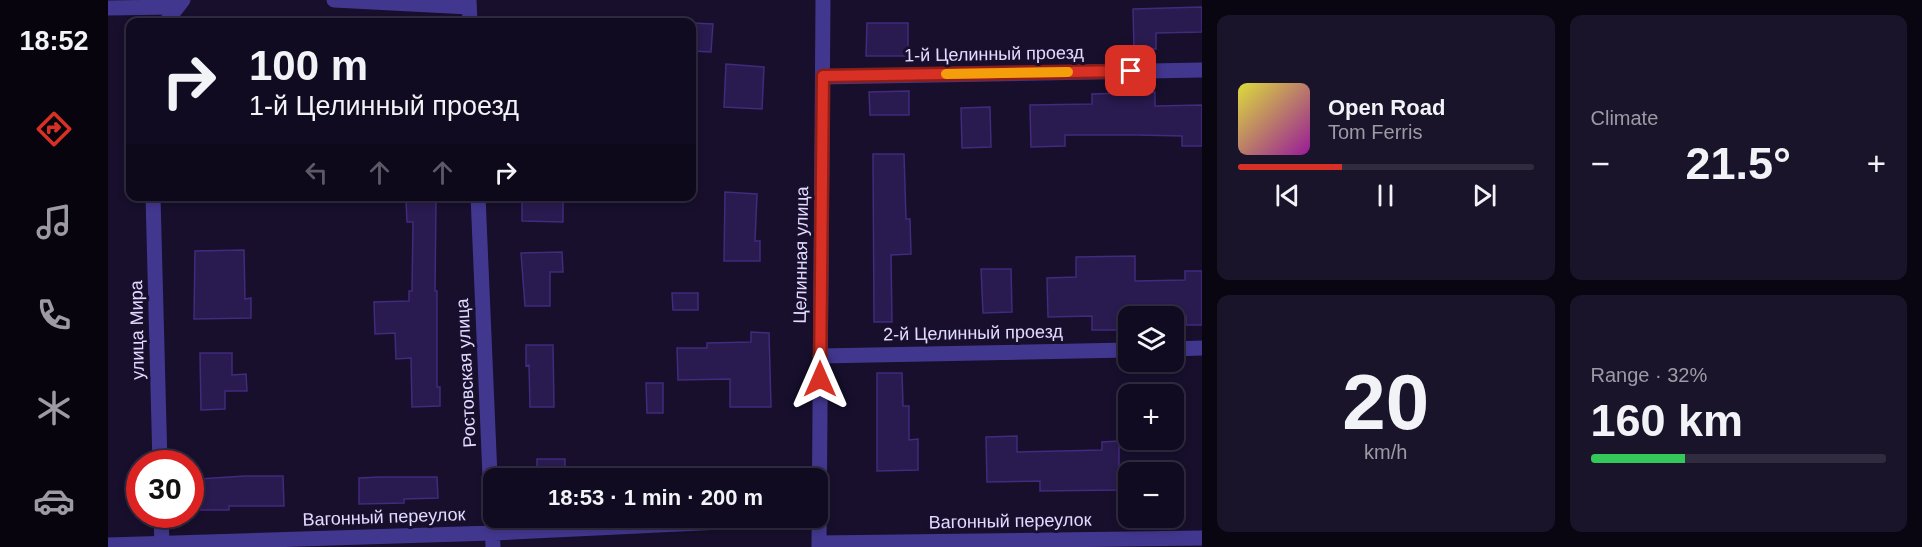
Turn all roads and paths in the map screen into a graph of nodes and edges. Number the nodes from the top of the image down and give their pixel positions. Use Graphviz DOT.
graph roads {
  1 [pos="334,0"];
  2 [pos="823,0"];
  3 [pos="179,3"];
  4 [pos="108,8"];
  5 [pos="469,10"];
  6 [pos="169,18"];
  7 [pos="1202,69"];
  8 [pos="823,76"];
  9 [pos="153,201"];
  10 [pos="477,201"];
  11 [pos="1202,348"];
  12 [pos="1184,349"];
  13 [pos="1118,350"];
  14 [pos="820,356"];
  15 [pos="160,450"];
  16 [pos="816,468"];
  17 [pos="161,528"];
  18 [pos="660,528"];
  19 [pos="816,528"];
  20 [pos="1202,538"];
  21 [pos="493,540"];
  22 [pos="108,545"];
  23 [pos="819,545"];
  24 [pos="162,546"];
  1 -- 5 [label="street"];
  2 -- 8 [label="street, Целинная улица"];
  3 -- 4 [label="street"];
  3 -- 6 [label="street"];
  7 -- 8 [label="street, 1-й Целинный проезд"];
  8 -- 14 [label="street, Целинная улица"];
  9 -- 15 [label="street, улица Мира"];
  10 -- 21 [label="street, Ростовская улица"];
  11 -- 12 [label="street"];
  13 -- 14 [label="street, 2-й Целинный проезд"];
  14 -- 16 [label="street, Целинная улица"];
  17 -- 24 [label="street"];
  18 -- 21 [label="street, Вагонный переулок"];
  19 -- 23 [label="street, Целинная улица"];
  20 -- 23 [label="street, Вагонный переулок"];
  21 -- 24 [label="street, Вагонный переулок"];
  22 -- 24 [label="street, Вагонный переулок"];
}
